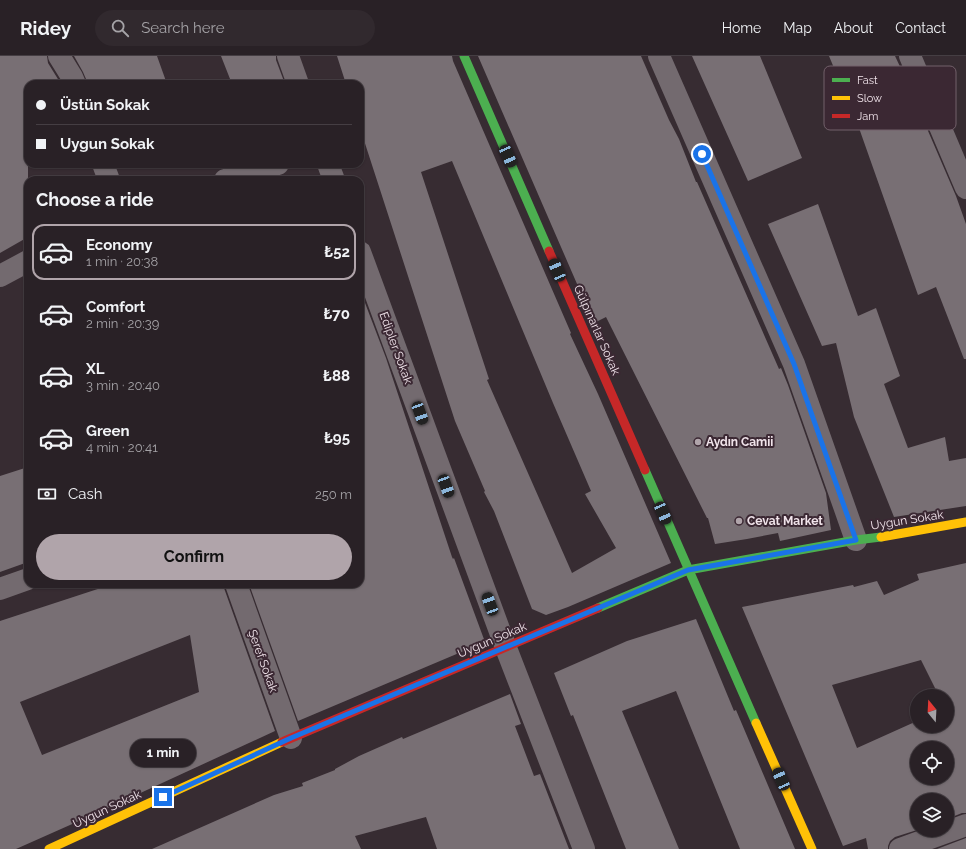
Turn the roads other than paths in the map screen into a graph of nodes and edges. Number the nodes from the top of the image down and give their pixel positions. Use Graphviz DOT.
graph roads {
  1 [pos="59,56"];
  2 [pos="288,56"];
  3 [pos="464,56"];
  4 [pos="659,56"];
  5 [pos="910,56"];
  6 [pos="914,66"];
  7 [pos="73,80"];
  8 [pos="297,80"];
  9 [pos="941,130"];
  10 [pos="265,168"];
  11 [pos="238,176"];
  12 [pos="966,188"];
  13 [pos="24,263"];
  14 [pos="364,263"];
  15 [pos="0,276"];
  16 [pos="966,522"];
  17 [pos="856,540"];
  18 [pos="688,570"];
  19 [pos="24,580"];
  20 [pos="237,588"];
  21 [pos="0,589"];
  22 [pos="506,648"];
  23 [pos="291,738"];
  24 [pos="966,824"];
  25 [pos="49,849"];
  26 [pos="584,849"];
  27 [pos="812,849"];
  28 [pos="900,849"];
  1 -- 7 [label="street"];
  2 -- 8 [label="street"];
  3 -- 18 [label="street, Gülpınarlar Sokak"];
  4 -- 17 [label="street"];
  5 -- 6 [label="street"];
  9 -- 12 [label="street"];
  10 -- 11 [label="street"];
  13 -- 15 [label="street"];
  14 -- 22 [label="street, Edipler Sokak"];
  16 -- 17 [label="street, Uygun Sokak"];
  17 -- 18 [label="street, Uygun Sokak"];
  18 -- 22 [label="street, Uygun Sokak"];
  18 -- 27 [label="street, Gülpınarlar Sokak"];
  19 -- 21 [label="street"];
  20 -- 23 [label="street, Şeref Sokak"];
  22 -- 23 [label="street, Uygun Sokak"];
  22 -- 26 [label="street, Edipler Sokak"];
  23 -- 25 [label="street, Uygun Sokak"];
  24 -- 28 [label="street"];
}
